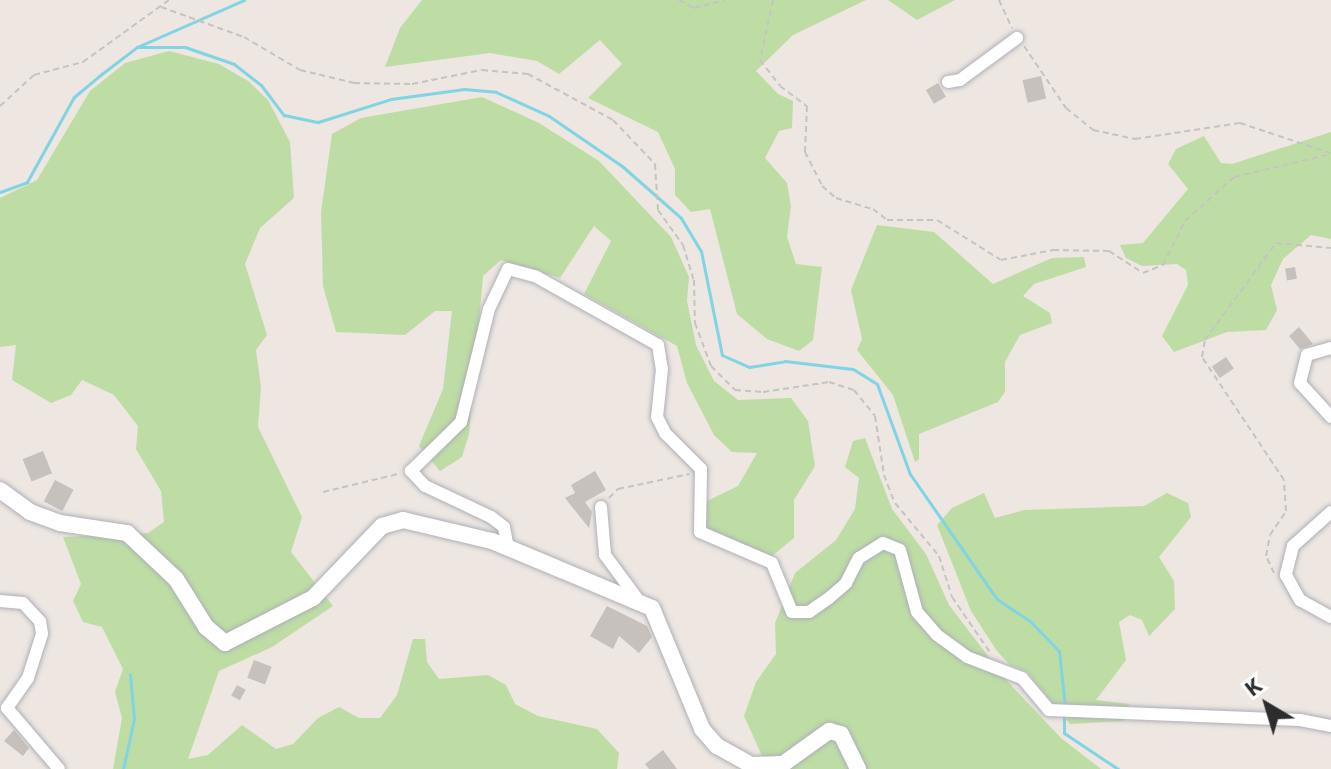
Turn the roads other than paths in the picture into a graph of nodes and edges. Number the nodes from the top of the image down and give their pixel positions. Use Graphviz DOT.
graph roads {
  1 [pos="1017,38"];
  2 [pos="948,82"];
  3 [pos="1331,348"];
  4 [pos="1331,417"];
  5 [pos="0,490"];
  6 [pos="601,507"];
  7 [pos="1331,512"];
  8 [pos="508,548"];
  9 [pos="0,601"];
  10 [pos="644,606"];
  11 [pos="1331,617"];
  12 [pos="1331,726"];
  13 [pos="749,767"];
  14 [pos="59,769"];
  15 [pos="858,769"];
  1 -- 2 [label="street"];
  3 -- 4 [label="street"];
  5 -- 8 [label="street"];
  6 -- 10 [label="street"];
  7 -- 11 [label="street"];
  8 -- 10 [label="street"];
  8 -- 12 [label="street"];
  9 -- 14 [label="street"];
  10 -- 13 [label="street"];
  13 -- 15 [label="street"];
}
